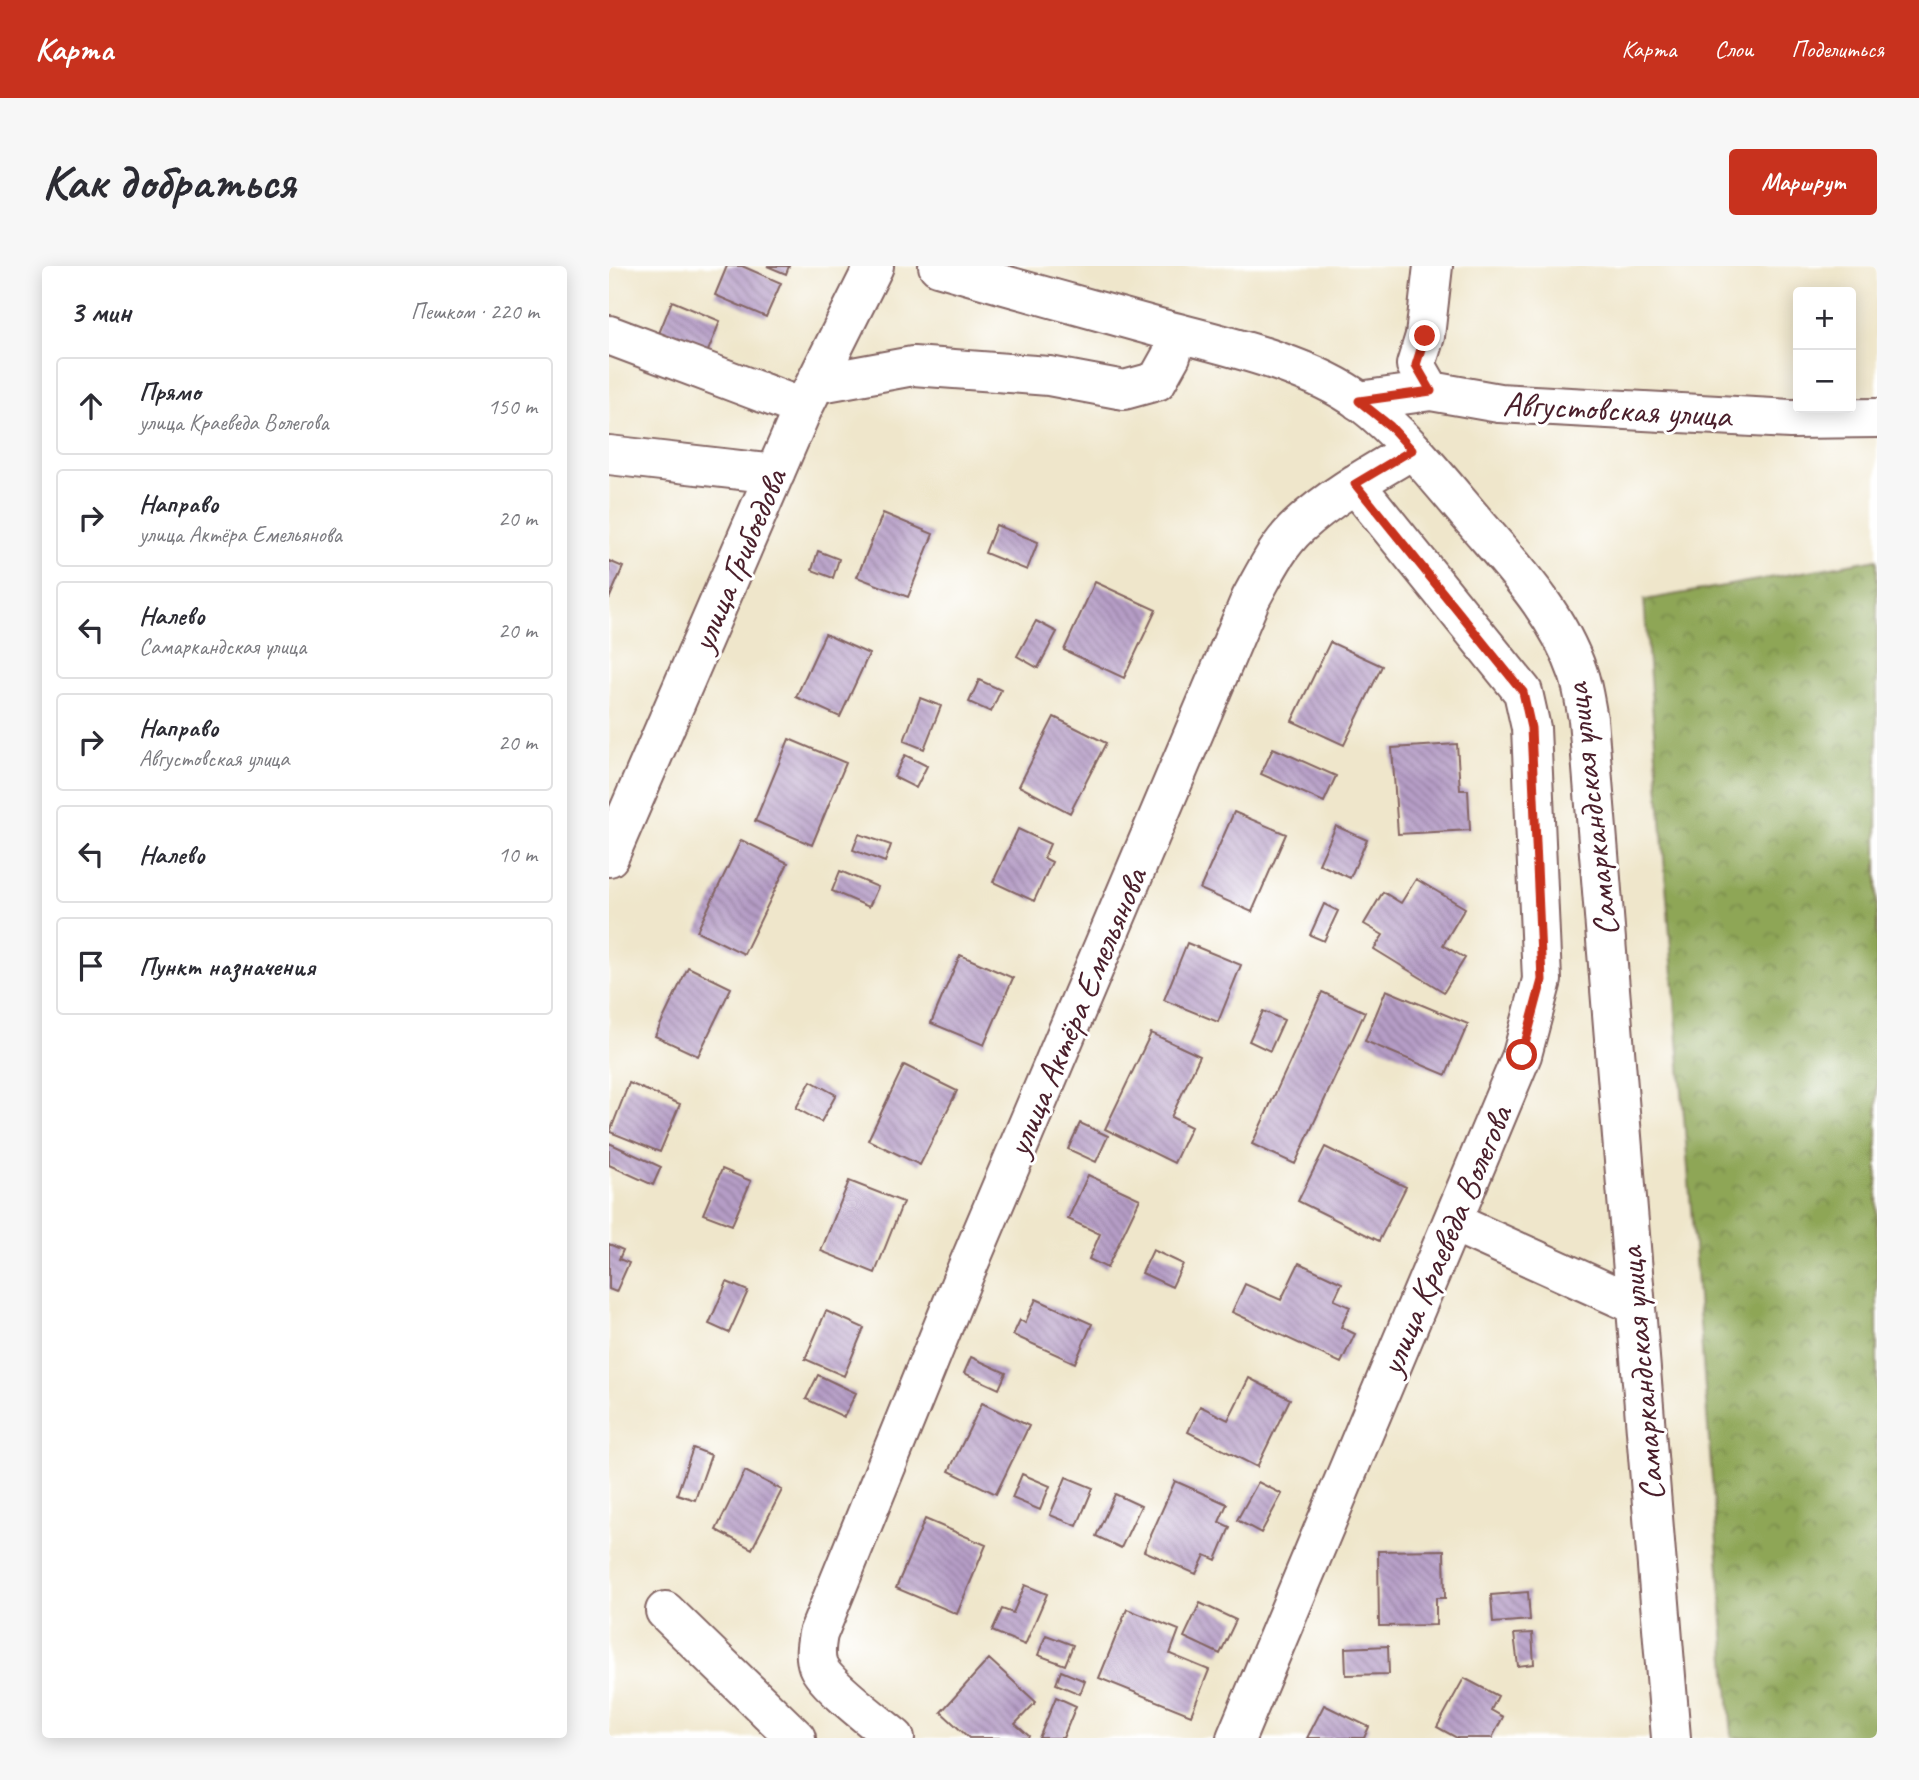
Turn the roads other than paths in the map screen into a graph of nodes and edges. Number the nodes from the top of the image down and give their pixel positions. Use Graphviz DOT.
graph roads {
  1 [pos="874,266"];
  2 [pos="939,266"];
  3 [pos="1433,266"];
  4 [pos="1178,333"];
  5 [pos="609,335"];
  6 [pos="1431,391"];
  7 [pos="809,396"];
  8 [pos="1359,401"];
  9 [pos="1877,418"];
  10 [pos="1412,450"];
  11 [pos="609,455"];
  12 [pos="775,474"];
  13 [pos="1355,484"];
  14 [pos="609,857"];
  15 [pos="1452,1222"];
  16 [pos="1636,1305"];
  17 [pos="665,1611"];
  18 [pos="796,1738"];
  19 [pos="895,1738"];
  20 [pos="1236,1738"];
  21 [pos="1671,1738"];
  1 -- 7 [label="street, улица Грибоедова"];
  2 -- 4 [label="street, Самаркандская улица"];
  3 -- 6 [label="street"];
  4 -- 7 [label="street"];
  4 -- 8 [label="street, Самаркандская улица"];
  5 -- 7 [label="street"];
  6 -- 8 [label="street, Августовская улица"];
  6 -- 9 [label="street, Августовская улица"];
  7 -- 12 [label="street, улица Грибоедова"];
  8 -- 10 [label="street, Самаркандская улица"];
  10 -- 13 [label="street, улица Актёра Емельянова"];
  10 -- 16 [label="street, Самаркандская улица"];
  11 -- 12 [label="street"];
  12 -- 14 [label="street, улица Грибоедова"];
  13 -- 15 [label="street, улица Краеведа Волегова"];
  13 -- 19 [label="street, улица Актёра Емельянова"];
  15 -- 16 [label="street"];
  15 -- 20 [label="street, улица Краеведа Волегова"];
  16 -- 21 [label="street, Самаркандская улица"];
  17 -- 18 [label="street"];
}
